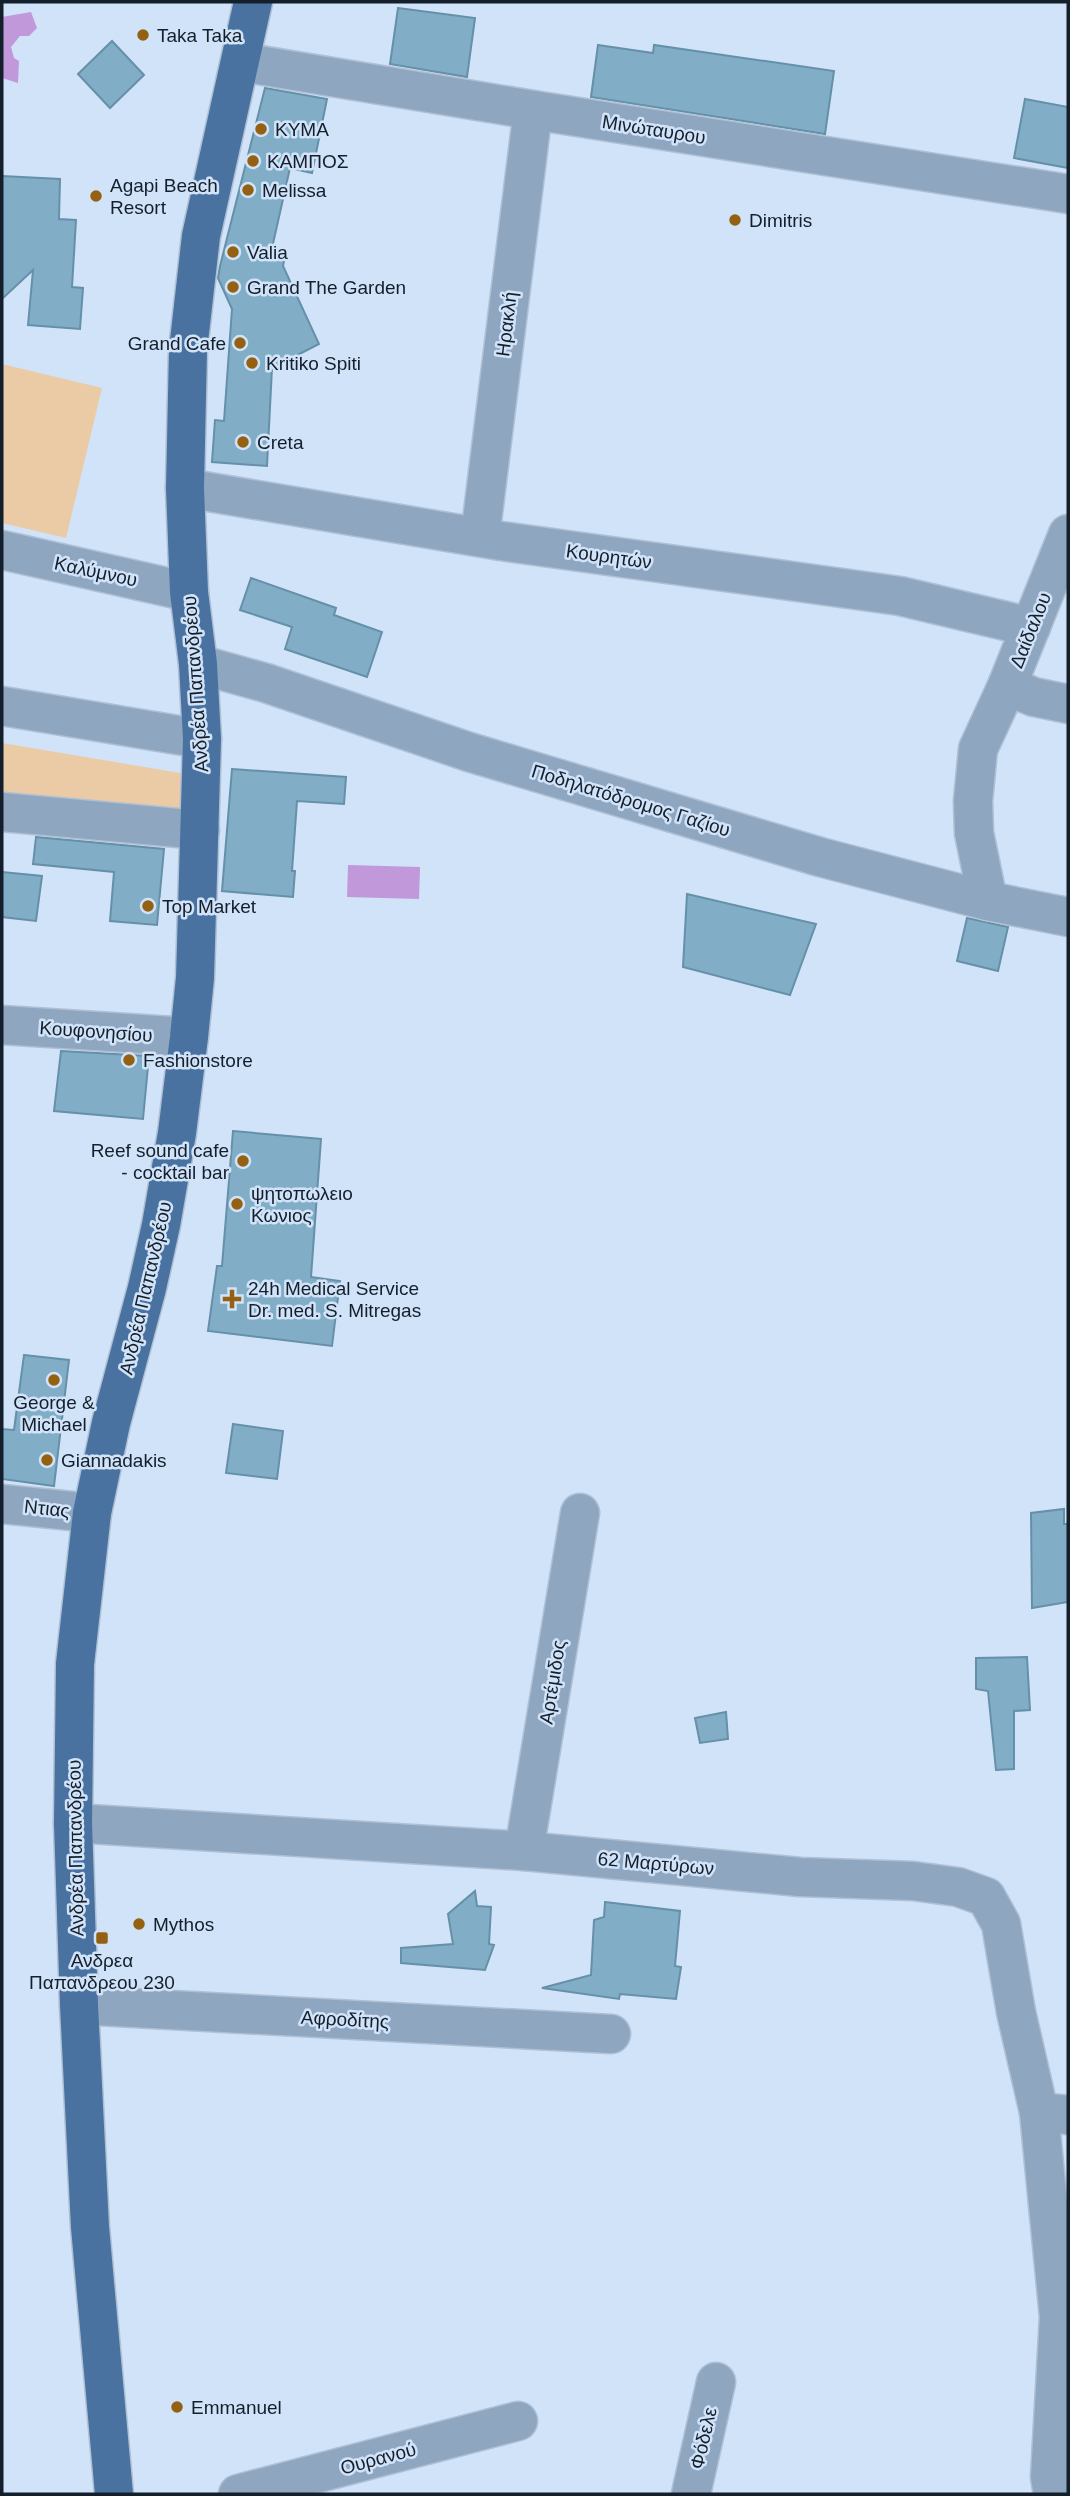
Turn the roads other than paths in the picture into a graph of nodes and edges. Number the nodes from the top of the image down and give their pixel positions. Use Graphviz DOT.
graph roads {
  1 [pos="253,2"];
  2 [pos="241,62"];
  3 [pos="533,110"];
  4 [pos="1068,194"];
  5 [pos="185,488"];
  6 [pos="1068,534"];
  7 [pos="480,537"];
  8 [pos="2,551"];
  9 [pos="190,592"];
  10 [pos="1031,627"];
  11 [pos="198,664"];
  12 [pos="1007,687"];
  13 [pos="1068,705"];
  14 [pos="2,706"];
  15 [pos="202,739"];
  16 [pos="2,812"];
  17 [pos="200,830"];
  18 [pos="988,901"];
  19 [pos="1068,917"];
  20 [pos="2,1025"];
  21 [pos="189,1037"];
  22 [pos="2,1504"];
  23 [pos="92,1513"];
  24 [pos="580,1513"];
  25 [pos="73,1823"];
  26 [pos="524,1851"];
  27 [pos="79,2005"];
  28 [pos="611,2034"];
  29 [pos="1053,2114"];
  30 [pos="716,2382"];
  31 [pos="518,2421"];
  32 [pos="114,2494"];
  33 [pos="238,2494"];
  34 [pos="691,2494"];
  35 [pos="1053,2494"];
  1 -- 2 [label="main road, Ανδρέα Παπανδρέου"];
  2 -- 3 [label="street, Μινώταυρου"];
  2 -- 5 [label="main road, Ανδρέα Παπανδρέου"];
  3 -- 4 [label="street, Μινώταυρου"];
  3 -- 7 [label="street, Ηρακλή"];
  5 -- 7 [label="street, Κουρητών"];
  5 -- 9 [label="main road, Ανδρέα Παπανδρέου"];
  6 -- 10 [label="street, Δαίδαλου"];
  7 -- 10 [label="street, Κουρητών"];
  8 -- 9 [label="street, Καλύμνου"];
  9 -- 11 [label="main road, Ανδρέα Παπανδρέου"];
  10 -- 12 [label="street, Δαίδαλου"];
  11 -- 15 [label="main road, Ανδρέα Παπανδρέου"];
  11 -- 18 [label="street, Ποδηλατόδρομος Γαζίου"];
  12 -- 13 [label="street"];
  12 -- 18 [label="street, Δαίδαλου"];
  14 -- 15 [label="street"];
  15 -- 17 [label="main road, Ανδρέα Παπανδρέου"];
  16 -- 17 [label="street"];
  17 -- 21 [label="main road, Ανδρέα Παπανδρέου"];
  18 -- 19 [label="street, Ποδηλατόδρομος Γαζίου"];
  20 -- 21 [label="street, Κουφονησίου"];
  21 -- 23 [label="main road, Ανδρέα Παπανδρέου"];
  22 -- 23 [label="street, Ντιας"];
  23 -- 25 [label="main road, Ανδρέα Παπανδρέου"];
  24 -- 26 [label="street, Αρτέμιδος"];
  25 -- 26 [label="street, 62 Μαρτύρων"];
  25 -- 27 [label="main road, Ανδρέα Παπανδρέου"];
  26 -- 29 [label="street, 62 Μαρτύρων"];
  27 -- 28 [label="street, Αφροδίτης"];
  27 -- 32 [label="main road, Ανδρέα Παπανδρέου"];
  29 -- 35 [label="street"];
  30 -- 34 [label="street, Φόδελε"];
  31 -- 33 [label="street, Ουρανού"];
}
